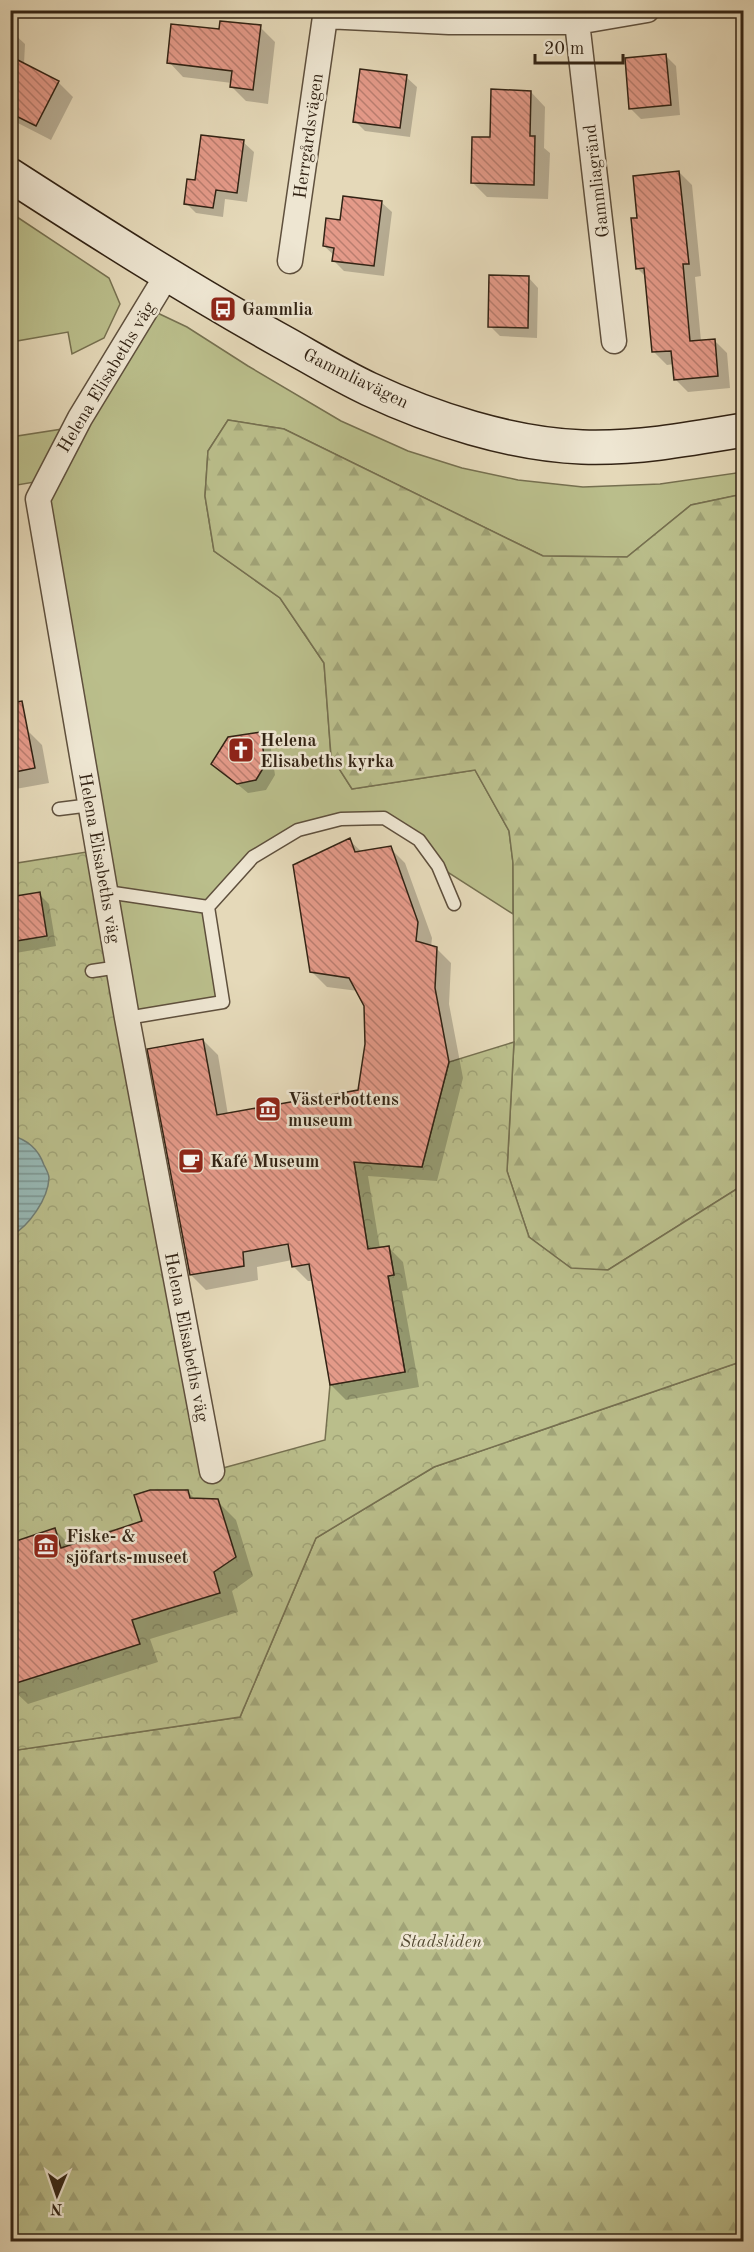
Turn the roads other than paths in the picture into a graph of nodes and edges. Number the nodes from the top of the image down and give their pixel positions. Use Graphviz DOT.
graph roads {
  1 [pos="647,10"];
  2 [pos="325,13"];
  3 [pos="577,22"];
  4 [pos="10,176"];
  5 [pos="290,261"];
  6 [pos="167,275"];
  7 [pos="614,341"];
  8 [pos="744,430"];
  9 [pos="91,805"];
  10 [pos="59,809"];
  11 [pos="107,892"];
  12 [pos="454,904"];
  13 [pos="208,907"];
  14 [pos="119,967"];
  15 [pos="92,971"];
  16 [pos="128,1018"];
  17 [pos="212,1471"];
  1 -- 3 [label="street"];
  2 -- 3 [label="street"];
  2 -- 5 [label="street, Herrgårdsvägen"];
  3 -- 7 [label="street, Gammliagränd"];
  4 -- 6 [label="street, Gammliavägen"];
  6 -- 8 [label="street, Gammliavägen"];
  6 -- 9 [label="street, Helena Elisabeths väg"];
  9 -- 10 [label="lane"];
  9 -- 11 [label="street, Helena Elisabeths väg"];
  11 -- 13 [label="lane"];
  11 -- 14 [label="street, Helena Elisabeths väg"];
  12 -- 13 [label="lane"];
  13 -- 16 [label="lane"];
  14 -- 15 [label="lane"];
  14 -- 16 [label="street, Helena Elisabeths väg"];
  16 -- 17 [label="street, Helena Elisabeths väg"];
}
